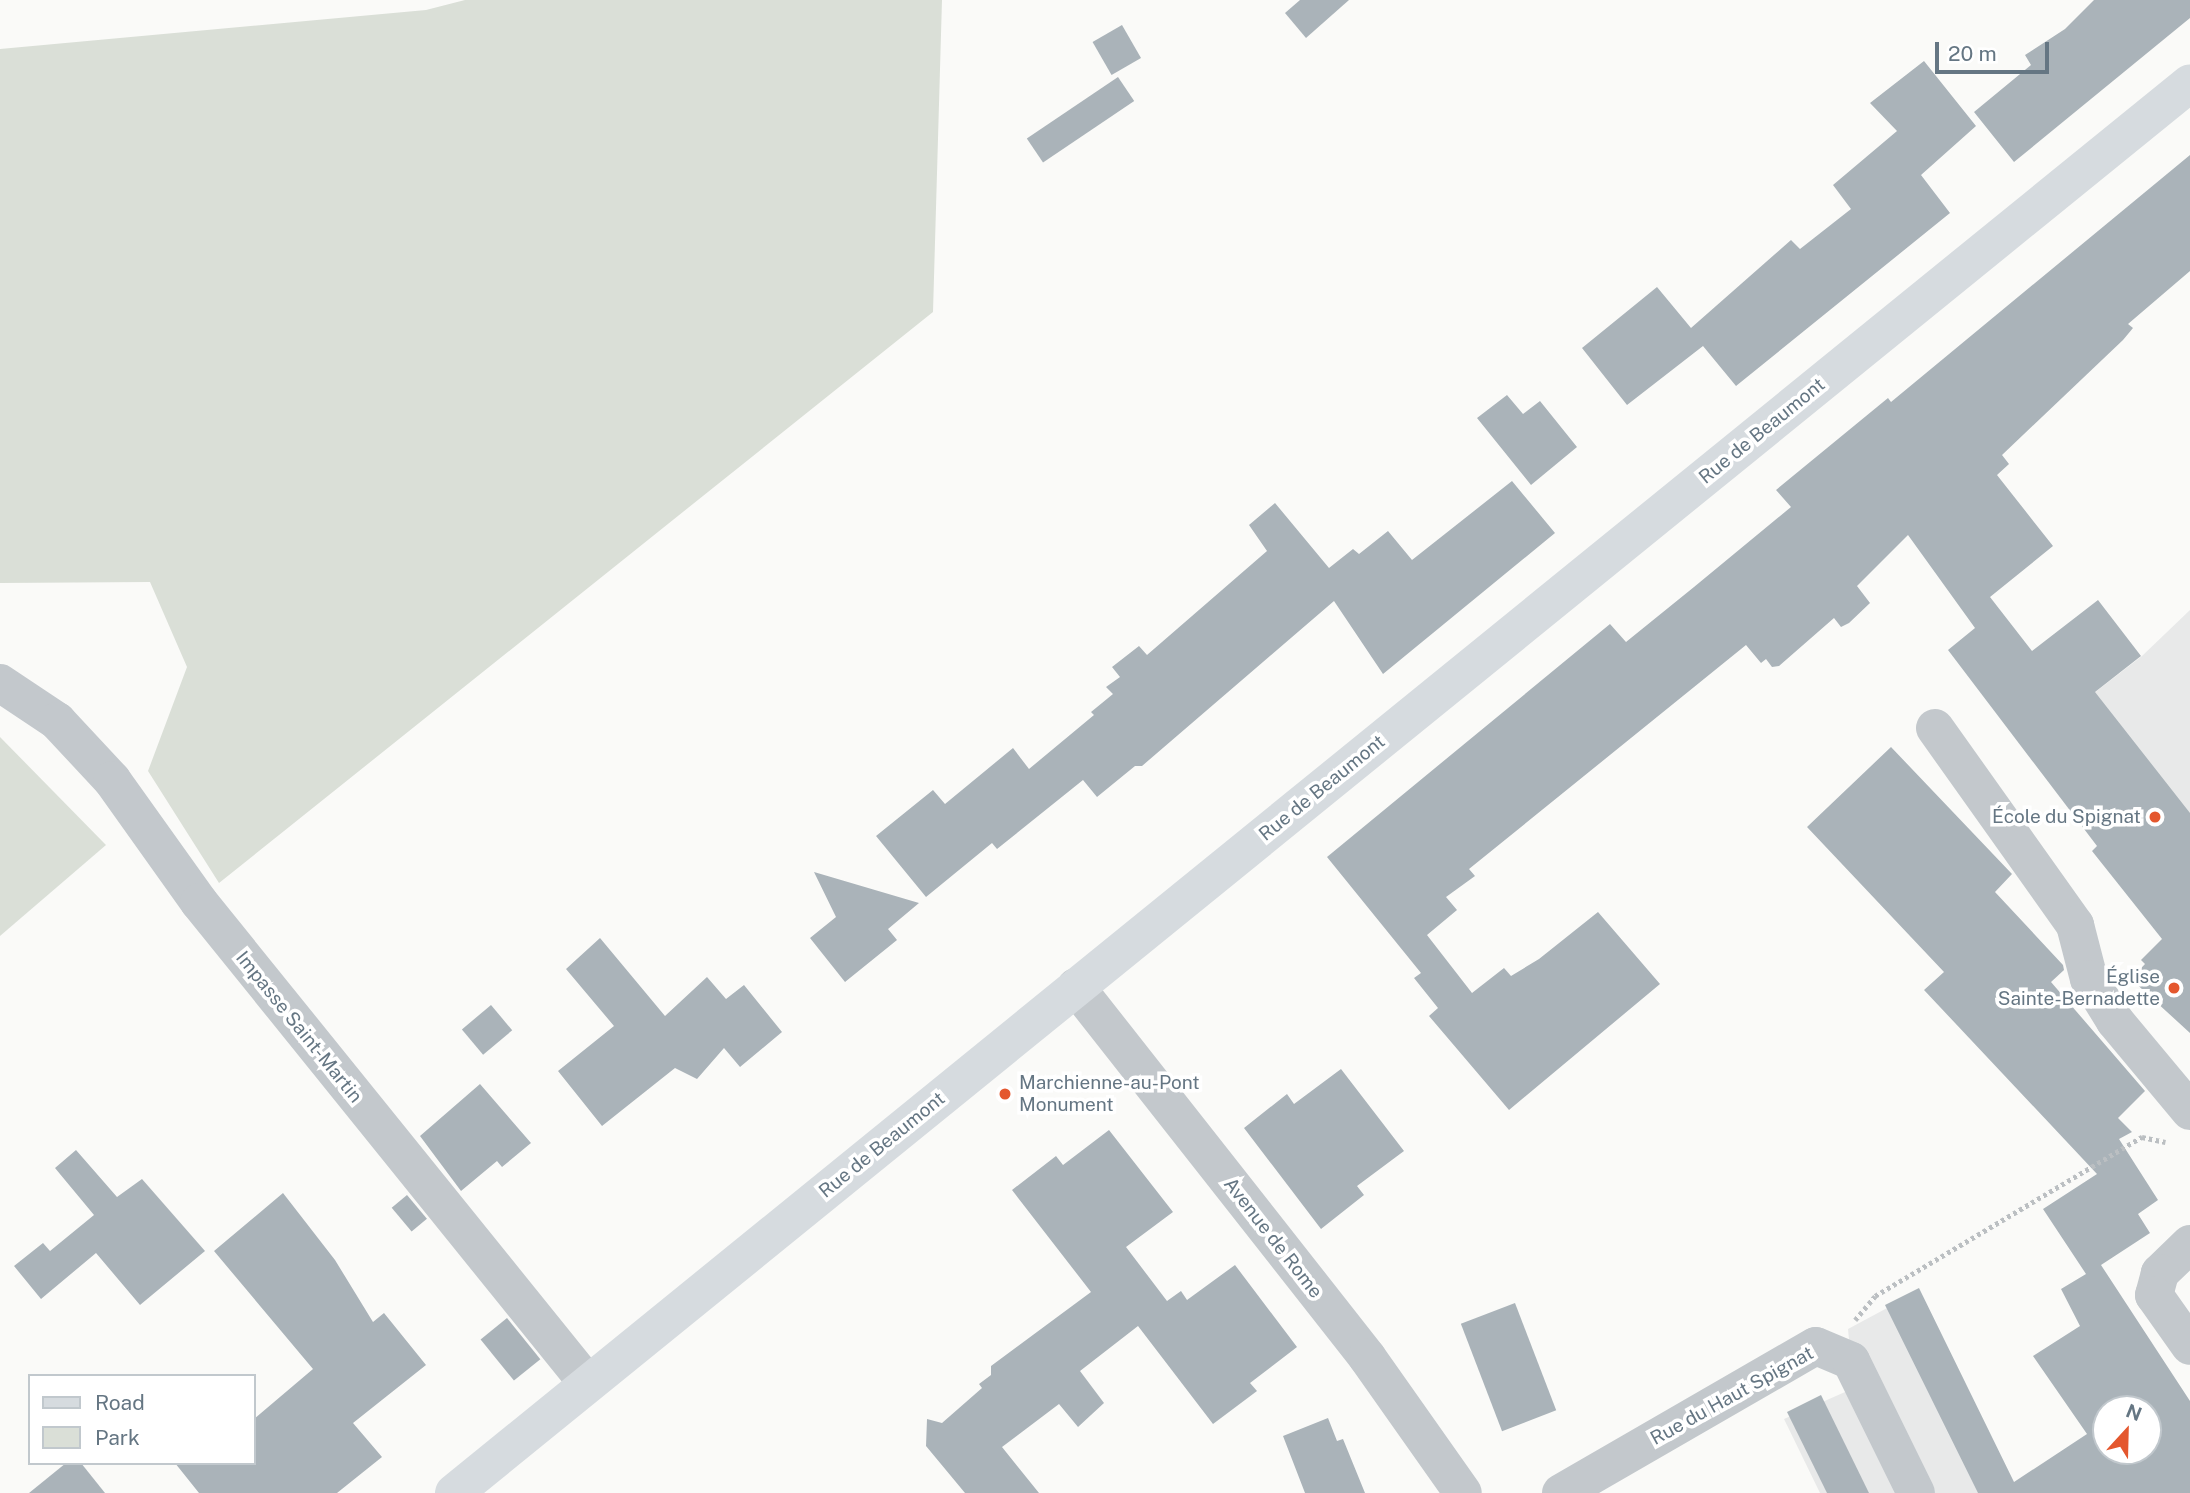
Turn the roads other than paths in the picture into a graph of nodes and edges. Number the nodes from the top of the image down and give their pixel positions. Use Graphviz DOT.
graph roads {
  1 [pos="2190,83"];
  2 [pos="0,683"];
  3 [pos="1935,728"];
  4 [pos="1076,987"];
  5 [pos="2184,1128"];
  6 [pos="2190,1244"];
  7 [pos="2190,1346"];
  8 [pos="588,1384"];
  9 [pos="454,1493"];
  10 [pos="1463,1493"];
  11 [pos="1561,1493"];
  12 [pos="1916,1493"];
  1 -- 4 [label="main road, Rue de Beaumont"];
  2 -- 8 [label="street, Impasse Saint-Martin"];
  3 -- 5 [label="street"];
  4 -- 8 [label="main road, Rue de Beaumont"];
  4 -- 10 [label="street, Avenue de Rome"];
  6 -- 7 [label="street"];
  8 -- 9 [label="main road, Rue de Beaumont"];
  11 -- 12 [label="street, Rue du Haut Spignat"];
}
